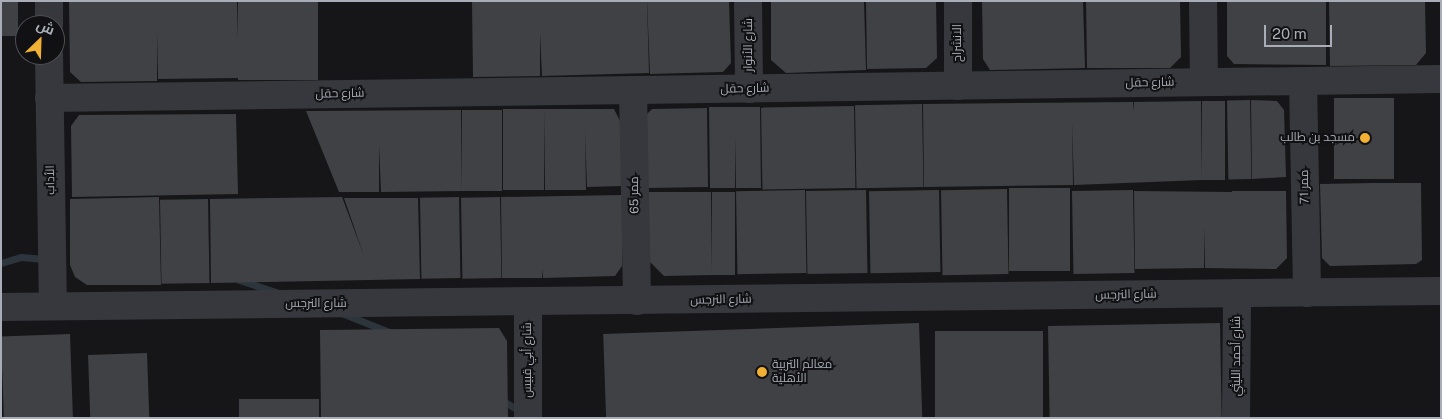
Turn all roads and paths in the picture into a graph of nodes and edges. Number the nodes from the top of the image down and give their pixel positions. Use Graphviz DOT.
graph roads {
  1 [pos="48,1"];
  2 [pos="748,1"];
  3 [pos="958,1"];
  4 [pos="1203,1"];
  5 [pos="49,15"];
  6 [pos="49,65"];
  7 [pos="1441,79"];
  8 [pos="1303,81"];
  9 [pos="1204,82"];
  10 [pos="958,86"];
  11 [pos="749,89"];
  12 [pos="633,90"];
  13 [pos="49,98"];
  14 [pos="1441,291"];
  15 [pos="1307,293"];
  16 [pos="1237,294"];
  17 [pos="637,301"];
  18 [pos="528,303"];
  19 [pos="53,306"];
  20 [pos="1,307"];
  21 [pos="528,418"];
  22 [pos="1236,418"];
  1 -- 5 [label="street"];
  2 -- 11 [label="street, شارع الأنوار"];
  3 -- 10 [label="street, الانشراح"];
  4 -- 9 [label="street"];
  6 -- 13 [label="street, الأداب"];
  7 -- 8 [label="street, شارع حقل"];
  8 -- 9 [label="street, شارع حقل"];
  8 -- 15 [label="street, ممر 71"];
  9 -- 10 [label="street, شارع حقل"];
  10 -- 11 [label="street, شارع حقل"];
  11 -- 12 [label="street, شارع حقل"];
  12 -- 13 [label="street, شارع حقل"];
  12 -- 17 [label="street, ممر 65"];
  13 -- 19 [label="street, الأداب"];
  14 -- 15 [label="street, شارع النرجس"];
  15 -- 16 [label="street, شارع النرجس"];
  16 -- 17 [label="street, شارع النرجس"];
  16 -- 22 [label="street, شارع أحمد الليثي"];
  17 -- 18 [label="street, شارع النرجس"];
  18 -- 19 [label="street, شارع النرجس"];
  18 -- 21 [label="street, شارع أبي قبيس"];
  19 -- 20 [label="street, شارع النرجس"];
}
